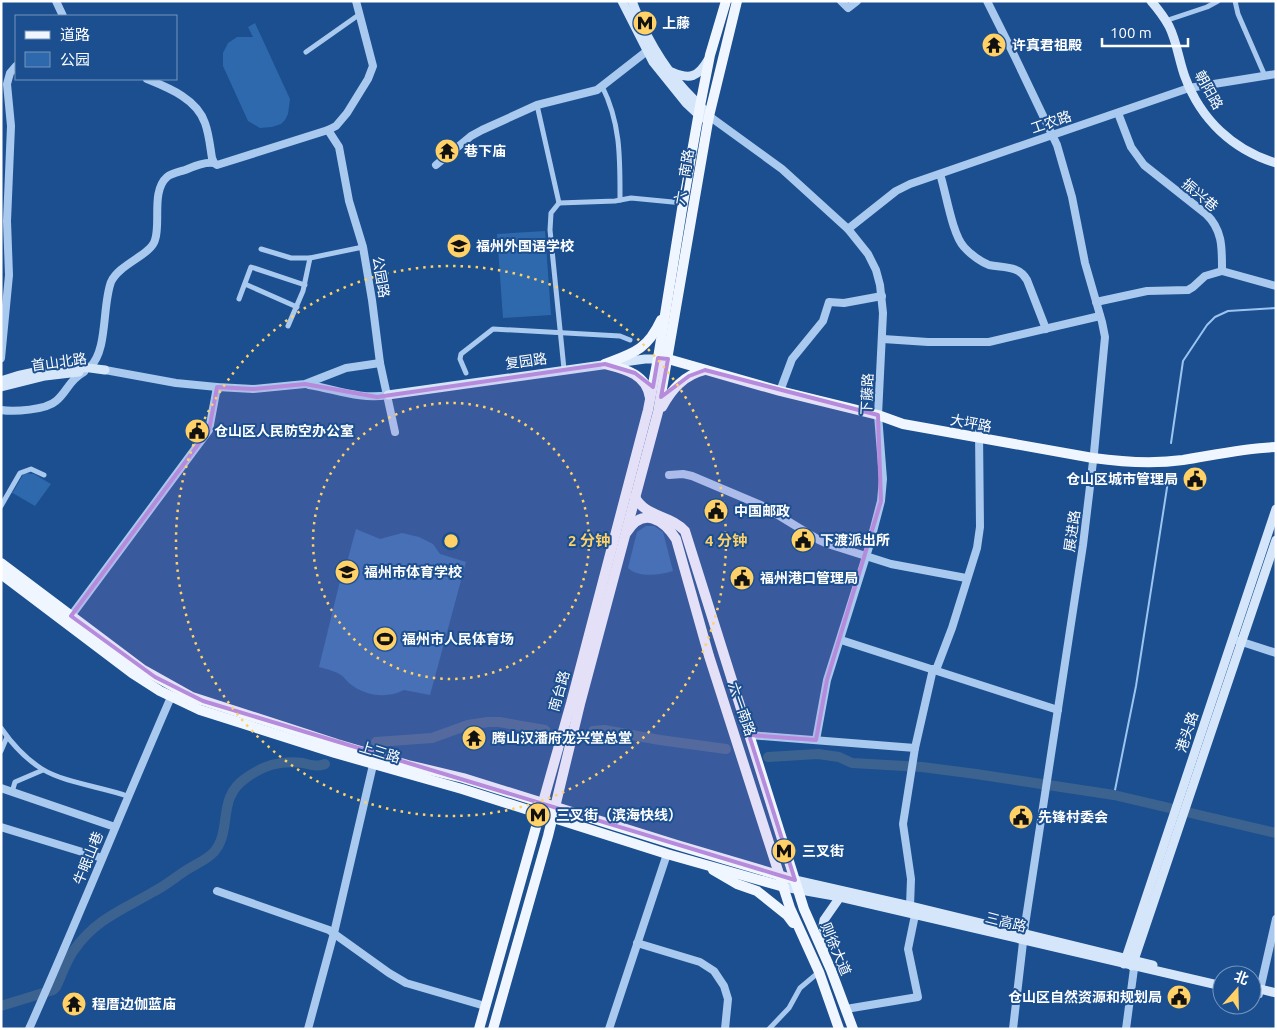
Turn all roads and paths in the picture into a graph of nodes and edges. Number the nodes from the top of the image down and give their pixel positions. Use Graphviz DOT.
graph roads {
  1 [pos="56,1"];
  2 [pos="356,1"];
  3 [pos="622,1"];
  4 [pos="632,1"];
  5 [pos="726,1"];
  6 [pos="737,1"];
  7 [pos="841,1"];
  8 [pos="857,1"];
  9 [pos="987,1"];
  10 [pos="1152,1"];
  11 [pos="1218,1"];
  12 [pos="1235,1"];
  13 [pos="360,14"];
  14 [pos="63,15"];
  15 [pos="1165,21"];
  16 [pos="646,51"];
  17 [pos="306,52"];
  18 [pos="710,55"];
  19 [pos="15,67"];
  20 [pos="670,71"];
  21 [pos="1276,74"];
  22 [pos="1266,76"];
  23 [pos="149,80"];
  24 [pos="602,86"];
  25 [pos="1189,88"];
  26 [pos="537,105"];
  27 [pos="1118,112"];
  28 [pos="704,115"];
  29 [pos="328,130"];
  30 [pos="1052,135"];
  31 [pos="1276,163"];
  32 [pos="217,164"];
  33 [pos="436,165"];
  34 [pos="940,174"];
  35 [pos="620,200"];
  36 [pos="682,202"];
  37 [pos="559,203"];
  38 [pos="4,222"];
  39 [pos="848,229"];
  40 [pos="363,247"];
  41 [pos="261,249"];
  42 [pos="310,258"];
  43 [pos="1222,271"];
  44 [pos="244,284"];
  45 [pos="304,285"];
  46 [pos="1276,286"];
  47 [pos="5,293"];
  48 [pos="882,296"];
  49 [pos="239,299"];
  50 [pos="1096,302"];
  51 [pos="296,307"];
  52 [pos="666,308"];
  53 [pos="1100,316"];
  54 [pos="288,326"];
  55 [pos="1046,329"];
  56 [pos="560,334"];
  57 [pos="883,339"];
  58 [pos="630,340"];
  59 [pos="1,358"];
  60 [pos="663,359"];
  61 [pos="380,363"];
  62 [pos="605,364"];
  63 [pos="564,369"];
  64 [pos="87,370"];
  65 [pos="105,370"];
  66 [pos="705,370"];
  67 [pos="466,373"];
  68 [pos="1,381"];
  69 [pos="305,384"];
  70 [pos="1,387"];
  71 [pos="217,388"];
  72 [pos="780,391"];
  73 [pos="388,395"];
  74 [pos="650,401"];
  75 [pos="1,410"];
  76 [pos="658,412"];
  77 [pos="878,415"];
  78 [pos="395,432"];
  79 [pos="979,435"];
  80 [pos="1276,442"];
  81 [pos="1276,447"];
  82 [pos="1094,456"];
  83 [pos="1181,457"];
  84 [pos="669,474"];
  85 [pos="44,475"];
  86 [pos="635,497"];
  87 [pos="1,506"];
  88 [pos="1276,509"];
  89 [pos="623,539"];
  90 [pos="1276,540"];
  91 [pos="866,557"];
  92 [pos="1,563"];
  93 [pos="1,574"];
  94 [pos="966,578"];
  95 [pos="71,616"];
  96 [pos="841,640"];
  97 [pos="1236,640"];
  98 [pos="1276,653"];
  99 [pos="935,670"];
  100 [pos="172,697"];
  101 [pos="1058,710"];
  102 [pos="1,728"];
  103 [pos="749,735"];
  104 [pos="7,736"];
  105 [pos="816,740"];
  106 [pos="1,751"];
  107 [pos="915,752"];
  108 [pos="373,765"];
  109 [pos="43,770"];
  110 [pos="1,788"];
  111 [pos="12,792"];
  112 [pos="127,796"];
  113 [pos="542,802"];
  114 [pos="554,807"];
  115 [pos="538,814"];
  116 [pos="552,818"];
  117 [pos="1,826"];
  118 [pos="115,827"];
  119 [pos="667,854"];
  120 [pos="102,858"];
  121 [pos="701,863"];
  122 [pos="782,882"];
  123 [pos="796,885"];
  124 [pos="217,891"];
  125 [pos="840,897"];
  126 [pos="910,906"];
  127 [pos="915,914"];
  128 [pos="1276,918"];
  129 [pos="334,933"];
  130 [pos="1024,937"];
  131 [pos="637,943"];
  132 [pos="810,952"];
  133 [pos="823,952"];
  134 [pos="1131,963"];
  135 [pos="1262,969"];
  136 [pos="819,972"];
  137 [pos="1212,978"];
  138 [pos="1212,983"];
  139 [pos="1262,991"];
  140 [pos="1276,992"];
  141 [pos="1262,993"];
  142 [pos="1276,998"];
  143 [pos="485,1006"];
  144 [pos="846,1009"];
  145 [pos="29,1029"];
  146 [pos="308,1029"];
  147 [pos="479,1029"];
  148 [pos="493,1029"];
  149 [pos="609,1029"];
  150 [pos="725,1029"];
  151 [pos="769,1029"];
  152 [pos="838,1029"];
  153 [pos="853,1029"];
  154 [pos="1013,1029"];
  155 [pos="1126,1029"];
  1 -- 14 [label="street"];
  2 -- 13 [label="street"];
  3 -- 16 [label="main road"];
  4 -- 20 [label="main road"];
  5 -- 18 [label="main road, 六一南路"];
  6 -- 28 [label="main road, 六一南路"];
  7 -- 8 [label="street"];
  9 -- 30 [label="street, 展进路"];
  10 -- 15 [label="main road, 朝阳路"];
  11 -- 15 [label="street"];
  12 -- 22 [label="street"];
  13 -- 17 [label="street"];
  13 -- 29 [label="street"];
  15 -- 25 [label="main road, 朝阳路"];
  16 -- 24 [label="street"];
  16 -- 28 [label="main road"];
  18 -- 20 [label="main road"];
  18 -- 28 [label="main road, 六一南路"];
  19 -- 38 [label="street"];
  20 -- 28 [label="main road"];
  21 -- 22 [label="street, 工农路"];
  22 -- 25 [label="street, 工农路"];
  23 -- 32 [label="street"];
  24 -- 26 [label="street"];
  24 -- 35 [label="street"];
  25 -- 27 [label="street, 工农路"];
  25 -- 31 [label="main road, 朝阳路"];
  26 -- 33 [label="street"];
  26 -- 37 [label="street"];
  27 -- 30 [label="street, 工农路"];
  27 -- 43 [label="street, 振兴巷"];
  28 -- 36 [label="main road, 六一南路"];
  28 -- 39 [label="street, 下藤路"];
  28 -- 60 [label="main road, 六一南路"];
  29 -- 32 [label="street"];
  29 -- 40 [label="street, 公园路"];
  30 -- 34 [label="street, 工农路"];
  30 -- 50 [label="street, 展进路"];
  32 -- 64 [label="street"];
  34 -- 39 [label="street, 工农路"];
  34 -- 55 [label="street"];
  35 -- 36 [label="street"];
  35 -- 37 [label="street"];
  36 -- 52 [label="main road, 六一南路"];
  37 -- 56 [label="street"];
  38 -- 47 [label="street"];
  39 -- 48 [label="street, 下藤路"];
  40 -- 42 [label="street"];
  40 -- 61 [label="street, 公园路"];
  41 -- 42 [label="street"];
  42 -- 45 [label="street"];
  43 -- 46 [label="street"];
  43 -- 50 [label="street"];
  44 -- 45 [label="street"];
  44 -- 49 [label="street"];
  44 -- 51 [label="street"];
  45 -- 51 [label="street"];
  47 -- 59 [label="street"];
  48 -- 57 [label="street, 下藤路"];
  48 -- 72 [label="street"];
  50 -- 53 [label="street, 展进路"];
  51 -- 54 [label="street"];
  52 -- 60 [label="main road, 六一南路"];
  52 -- 62 [label="main road"];
  53 -- 55 [label="street"];
  53 -- 82 [label="street, 展进路"];
  55 -- 57 [label="street"];
  56 -- 58 [label="street"];
  56 -- 63 [label="street"];
  56 -- 67 [label="street"];
  57 -- 77 [label="street, 下藤路"];
  60 -- 62 [label="main road, 复园路"];
  60 -- 66 [label="main road"];
  60 -- 74 [label="main road, 南台路"];
  60 -- 76 [label="main road, 南台路"];
  61 -- 69 [label="street"];
  61 -- 73 [label="street, 公园路"];
  62 -- 63 [label="main road, 复园路"];
  62 -- 74 [label="main road"];
  63 -- 73 [label="main road, 复园路"];
  64 -- 65 [label="main road, 首山北路"];
  64 -- 68 [label="main road, 首山北路"];
  64 -- 70 [label="main road, 首山北路"];
  64 -- 75 [label="street"];
  65 -- 71 [label="street"];
  66 -- 72 [label="main road"];
  66 -- 76 [label="main road"];
  69 -- 71 [label="street"];
  69 -- 73 [label="street"];
  71 -- 95 [label="street"];
  72 -- 77 [label="main road"];
  73 -- 78 [label="street, 公园路"];
  74 -- 113 [label="main road, 南台路"];
  76 -- 86 [label="main road, 南台路"];
  77 -- 79 [label="main road"];
  77 -- 91 [label="street, 下藤路"];
  79 -- 82 [label="main road"];
  79 -- 94 [label="street"];
  80 -- 83 [label="main road"];
  81 -- 83 [label="main road"];
  82 -- 83 [label="main road"];
  82 -- 101 [label="street, 展进路"];
  84 -- 91 [label="street"];
  85 -- 87 [label="street"];
  86 -- 89 [label="main road, 南台路"];
  86 -- 103 [label="main road, 六一南路"];
  88 -- 97 [label="main road, 港头路"];
  89 -- 114 [label="main road, 南台路"];
  89 -- 122 [label="main road, 六一南路"];
  90 -- 97 [label="main road, 港头路"];
  91 -- 94 [label="street"];
  91 -- 96 [label="street, 下藤路"];
  92 -- 95 [label="main road, 上三路"];
  93 -- 100 [label="main road, 上三路"];
  94 -- 99 [label="street"];
  95 -- 113 [label="main road, 上三路"];
  96 -- 99 [label="street"];
  96 -- 105 [label="street, 下藤路"];
  97 -- 98 [label="street"];
  97 -- 134 [label="main road, 港头路"];
  99 -- 101 [label="street"];
  99 -- 107 [label="street"];
  100 -- 108 [label="main road, 上三路"];
  100 -- 112 [label="street, 牛眠山巷"];
  101 -- 130 [label="street, 展进路"];
  102 -- 104 [label="street"];
  103 -- 105 [label="street"];
  103 -- 123 [label="main road, 六一南路"];
  104 -- 106 [label="street"];
  104 -- 109 [label="street"];
  105 -- 107 [label="street"];
  107 -- 126 [label="street"];
  108 -- 115 [label="main road, 上三路"];
  108 -- 129 [label="street"];
  109 -- 111 [label="street"];
  109 -- 112 [label="street"];
  110 -- 111 [label="street"];
  111 -- 118 [label="street"];
  112 -- 118 [label="street, 牛眠山巷"];
  113 -- 114 [label="main road, 上三路"];
  113 -- 115 [label="main road, 南台路"];
  114 -- 116 [label="main road, 南台路"];
  114 -- 122 [label="main road, 上三路"];
  115 -- 116 [label="main road, 上三路"];
  115 -- 143 [label="main road, 南台路"];
  116 -- 119 [label="main road, 上三路"];
  116 -- 148 [label="main road, 南台路"];
  117 -- 120 [label="street"];
  118 -- 120 [label="street, 牛眠山巷"];
  119 -- 121 [label="main road, 上三路"];
  119 -- 131 [label="street"];
  120 -- 145 [label="street, 牛眠山巷"];
  121 -- 122 [label="main road, 上三路"];
  121 -- 132 [label="main road"];
  122 -- 123 [label="main road"];
  122 -- 132 [label="main road, 则徐大道"];
  123 -- 125 [label="main road, 三高路"];
  123 -- 126 [label="main road, 三高路"];
  123 -- 133 [label="main road, 则徐大道"];
  124 -- 129 [label="street"];
  125 -- 127 [label="main road, 三高路"];
  125 -- 133 [label="main road"];
  126 -- 130 [label="main road, 三高路"];
  127 -- 130 [label="main road, 三高路"];
  127 -- 144 [label="street"];
  128 -- 135 [label="street"];
  129 -- 143 [label="street"];
  129 -- 146 [label="street"];
  130 -- 134 [label="main road, 三高路"];
  130 -- 154 [label="street, 展进路"];
  131 -- 149 [label="street"];
  131 -- 150 [label="street"];
  132 -- 136 [label="main road, 则徐大道"];
  133 -- 144 [label="main road, 则徐大道"];
  134 -- 137 [label="main road, 三高路"];
  134 -- 138 [label="main road, 三高路"];
  134 -- 155 [label="street"];
  136 -- 151 [label="street"];
  136 -- 152 [label="main road, 则徐大道"];
  139 -- 140 [label="main road"];
  141 -- 142 [label="main road"];
  143 -- 147 [label="main road, 南台路"];
  144 -- 153 [label="main road, 则徐大道"];
}
